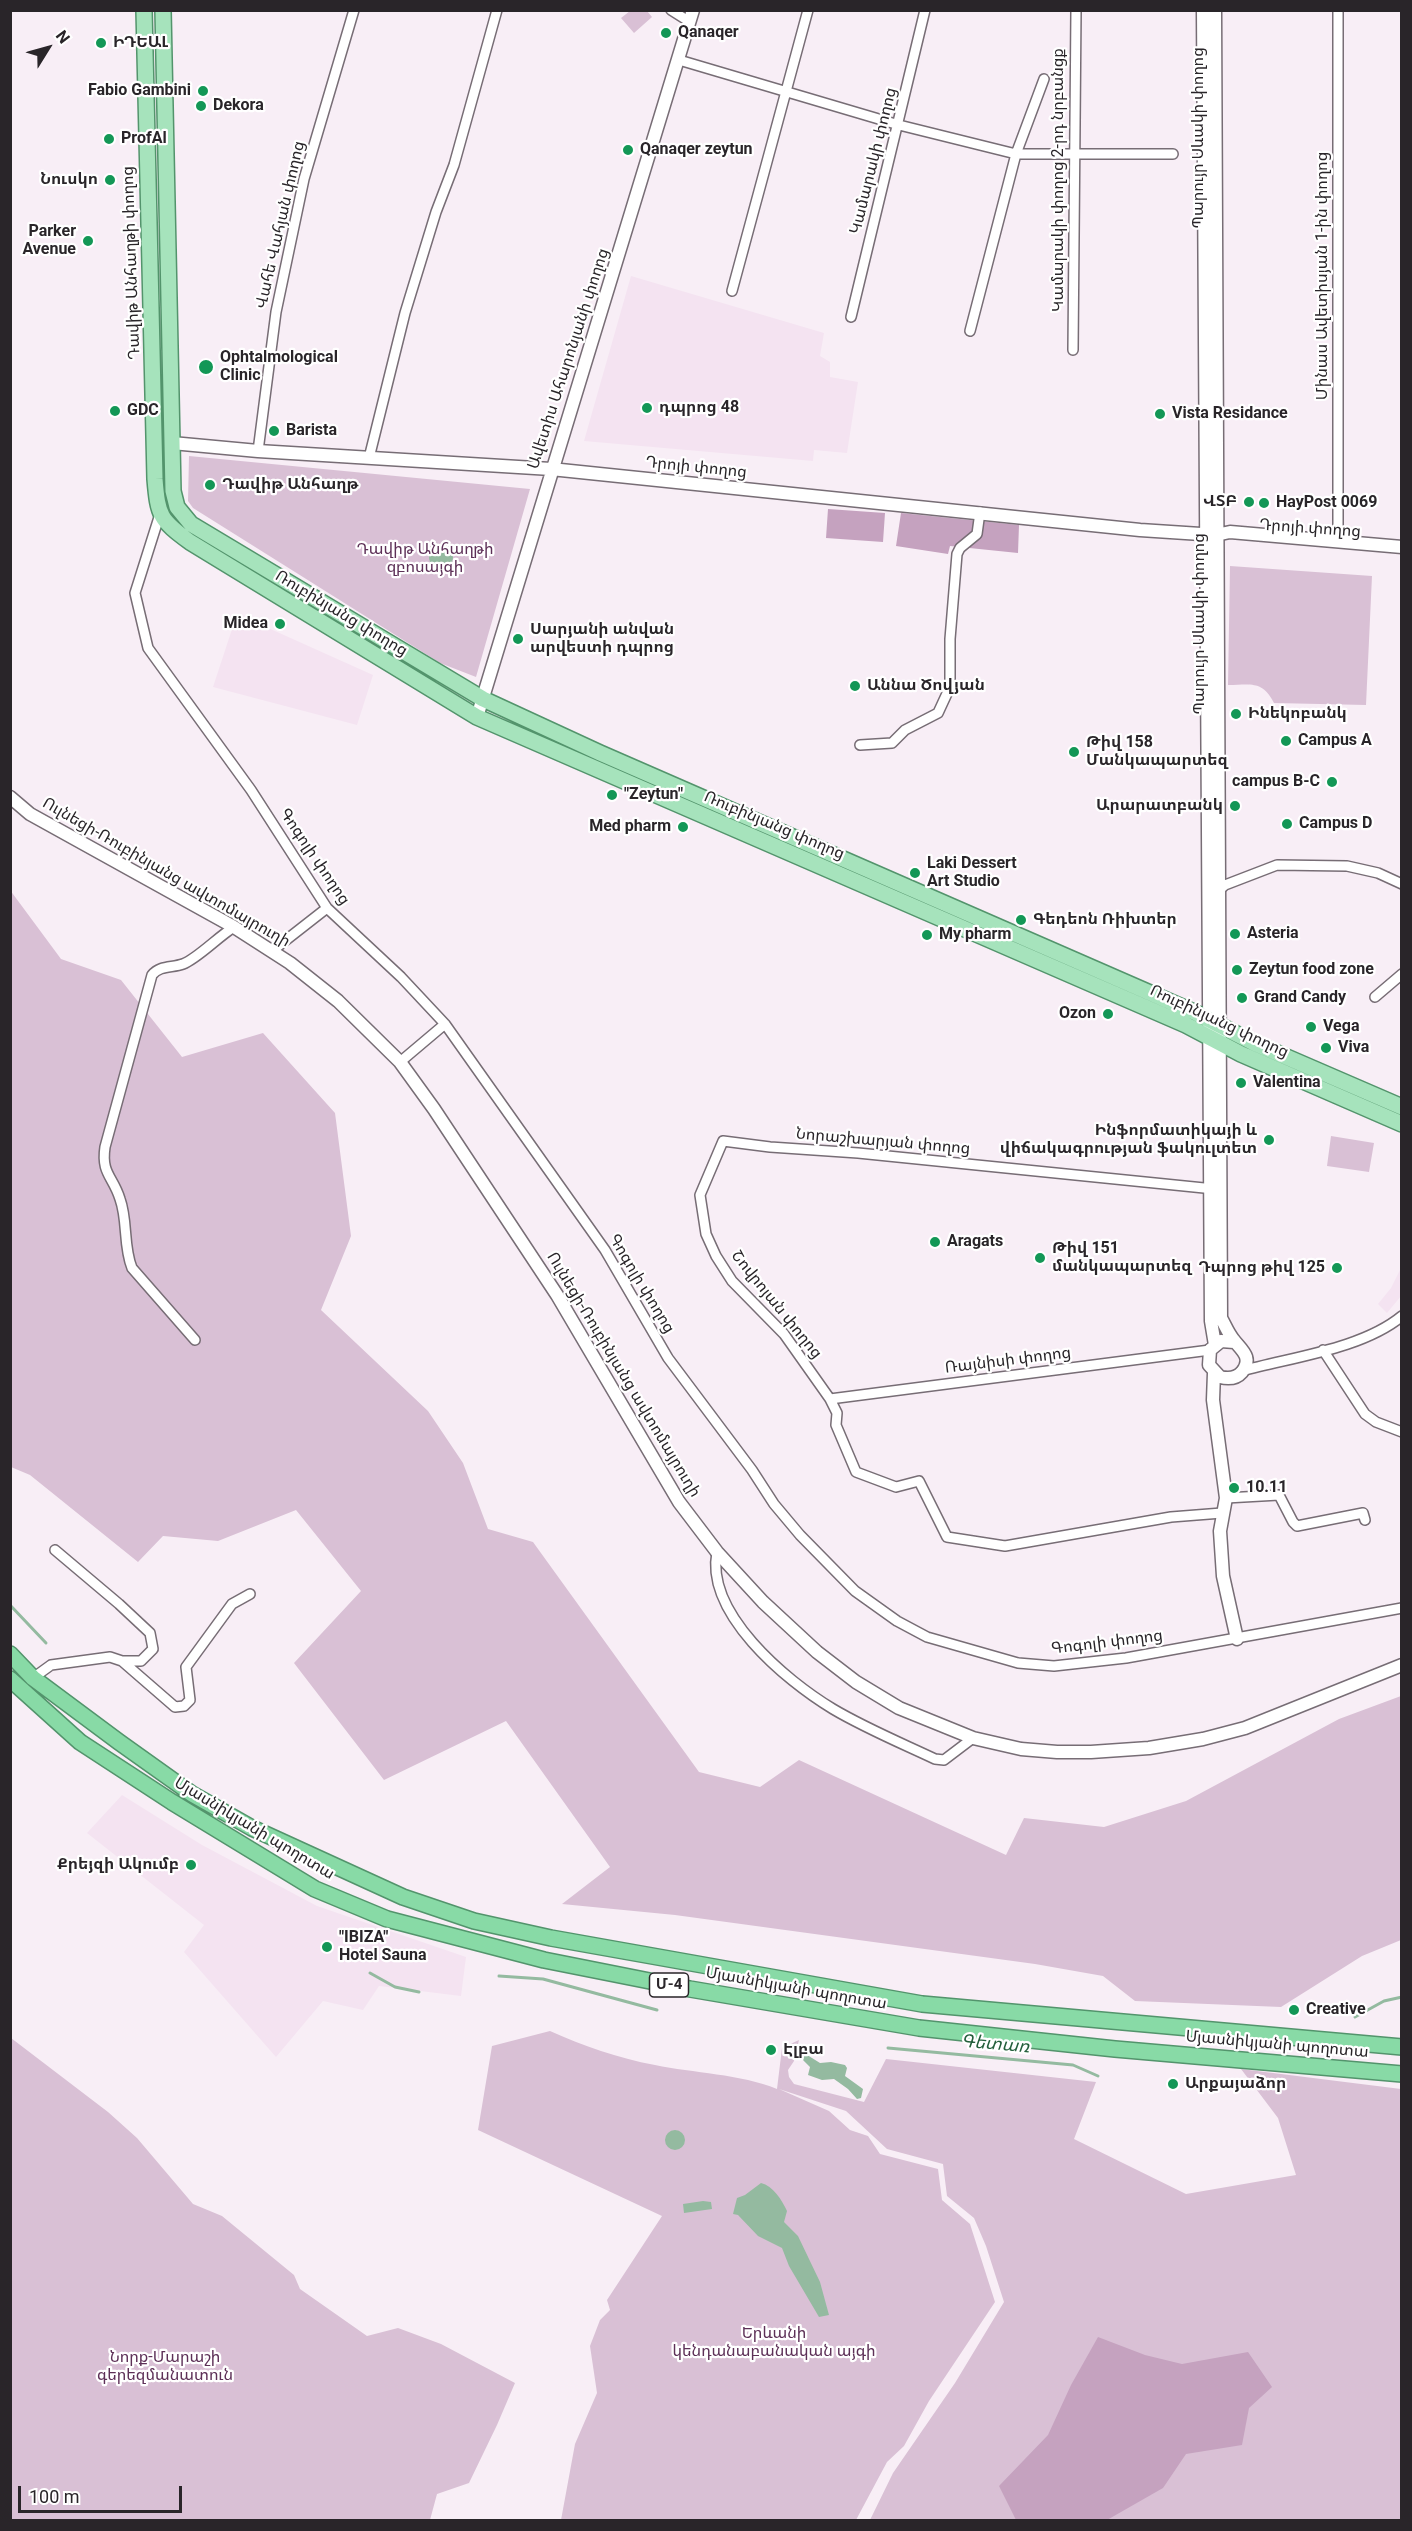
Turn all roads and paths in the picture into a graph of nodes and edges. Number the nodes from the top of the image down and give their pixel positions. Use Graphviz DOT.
graph roads {
  1 [pos="144,10"];
  2 [pos="163,10"];
  3 [pos="354,10"];
  4 [pos="497,10"];
  5 [pos="671,10"];
  6 [pos="808,10"];
  7 [pos="925,10"];
  8 [pos="1076,10"];
  9 [pos="1203,10"];
  10 [pos="1215,10"];
  11 [pos="1338,10"];
  12 [pos="692,16"];
  13 [pos="144,42"];
  14 [pos="164,42"];
  15 [pos="679,60"];
  16 [pos="1044,79"];
  17 [pos="145,89"];
  18 [pos="164,89"];
  19 [pos="787,93"];
  20 [pos="899,125"];
  21 [pos="1016,154"];
  22 [pos="1173,154"];
  23 [pos="1073,155"];
  24 [pos="732,291"];
  25 [pos="851,317"];
  26 [pos="970,331"];
  27 [pos="1073,350"];
  28 [pos="172,443"];
  29 [pos="258,451"];
  30 [pos="369,458"];
  31 [pos="551,469"];
  32 [pos="980,512"];
  33 [pos="160,514"];
  34 [pos="1211,535"];
  35 [pos="1338,541"];
  36 [pos="1401,547"];
  37 [pos="1401,553"];
  38 [pos="483,699"];
  39 [pos="477,717"];
  40 [pos="860,745"];
  41 [pos="10,797"];
  42 [pos="1401,884"];
  43 [pos="1218,891"];
  44 [pos="327,908"];
  45 [pos="234,927"];
  46 [pos="272,951"];
  47 [pos="1401,974"];
  48 [pos="1375,997"];
  49 [pos="445,1024"];
  50 [pos="1214,1031"];
  51 [pos="400,1062"];
  52 [pos="1401,1107"];
  53 [pos="1401,1124"];
  54 [pos="723,1141"];
  55 [pos="1215,1190"];
  56 [pos="1401,1316"];
  57 [pos="195,1340"];
  58 [pos="1234,1342"];
  59 [pos="1323,1350"];
  60 [pos="1211,1352"];
  61 [pos="1246,1356"];
  62 [pos="1270,1363"];
  63 [pos="1242,1371"];
  64 [pos="1220,1376"];
  65 [pos="830,1399"];
  66 [pos="1401,1432"];
  67 [pos="1226,1498"];
  68 [pos="1222,1513"];
  69 [pos="1365,1520"];
  70 [pos="55,1550"];
  71 [pos="717,1552"];
  72 [pos="250,1594"];
  73 [pos="1401,1608"];
  74 [pos="1237,1639"];
  75 [pos="10,1654"];
  76 [pos="122,1661"];
  77 [pos="1401,1665"];
  78 [pos="33,1678"];
  79 [pos="10,1679"];
  80 [pos="973,1738"];
  81 [pos="1401,2047"];
  82 [pos="1401,2074"];
  1 -- 13 [label="main road, Դավիթ Անհաղթի փողոց"];
  2 -- 14 [label="main road"];
  3 -- 29 [label="street, Վահե Վահյան փողոց"];
  4 -- 30 [label="street"];
  5 -- 12 [label="street"];
  6 -- 19 [label="street"];
  7 -- 20 [label="street, Կամարակի փողոց"];
  8 -- 23 [label="street, Կամարակի փողոց 2-րդ նրբանցք"];
  9 -- 34 [label="street, Պարույր Սևակի փողոց"];
  10 -- 34 [label="street, Պարույր Սևակի փողոց"];
  11 -- 35 [label="street, Մինաս Ավետիսյան 1-ին փողոց"];
  12 -- 15 [label="street, Ավետիս Ահարոնյանի փողոց"];
  13 -- 14 [label="main road"];
  13 -- 17 [label="main road, Դավիթ Անհաղթի փողոց"];
  14 -- 18 [label="main road"];
  15 -- 19 [label="street"];
  15 -- 31 [label="street, Ավետիս Ահարոնյանի փողոց"];
  16 -- 21 [label="street, Կամարակի փողոց 2-րդ նրբանցք"];
  17 -- 18 [label="main road"];
  17 -- 33 [label="main road, Դավիթ Անհաղթի փողոց"];
  18 -- 28 [label="main road"];
  19 -- 20 [label="street"];
  19 -- 24 [label="street"];
  20 -- 21 [label="street"];
  20 -- 25 [label="street, Կամարակի փողոց"];
  21 -- 23 [label="street"];
  21 -- 26 [label="street, Կամարակի փողոց 2-րդ նրբանցք"];
  22 -- 23 [label="street"];
  23 -- 27 [label="street, Կամարակի փողոց 2-րդ նրբանցք"];
  28 -- 29 [label="street, Դրոյի փողոց"];
  28 -- 38 [label="main road, Ռուբինյանց փողոց"];
  29 -- 30 [label="street, Դրոյի փողոց"];
  30 -- 31 [label="street, Դրոյի փողոց"];
  31 -- 32 [label="street, Դրոյի փողոց"];
  31 -- 38 [label="street, Ավետիս Ահարոնյանի փողոց"];
  32 -- 34 [label="street, Դրոյի փողոց"];
  32 -- 40 [label="street"];
  33 -- 39 [label="main road, Ռուբինյանց փողոց"];
  33 -- 44 [label="street, Գոգոլի փողոց"];
  34 -- 35 [label="street, Դրոյի փողոց"];
  34 -- 37 [label="street, Դրոյի փողոց"];
  34 -- 43 [label="street, Պարույր Սևակի փողոց"];
  34 -- 50 [label="street, Պարույր Սևակի փողոց"];
  35 -- 36 [label="street, Դրոյի փողոց"];
  38 -- 39 [label="street, Ավետիս Ահարոնյանի փողոց"];
  38 -- 50 [label="main road, Ռուբինյանց փողոց"];
  39 -- 50 [label="main road, Ռուբինյանց փողոց"];
  41 -- 45 [label="street, Ուլնեցի-Ռուբինյանց ավտոմայրուղի"];
  42 -- 43 [label="street"];
  43 -- 50 [label="street, Պարույր Սևակի փողոց"];
  44 -- 46 [label="street"];
  44 -- 49 [label="street, Գոգոլի փողոց"];
  45 -- 46 [label="street, Ուլնեցի-Ռուբինյանց ավտոմայրուղի"];
  45 -- 57 [label="street"];
  46 -- 51 [label="street, Ուլնեցի-Ռուբինյանց ավտոմայրուղի"];
  47 -- 48 [label="street"];
  49 -- 51 [label="street"];
  49 -- 74 [label="street, Գոգոլի փողոց"];
  50 -- 52 [label="main road, Ռուբինյանց փողոց"];
  50 -- 53 [label="main road, Ռուբինյանց փողոց"];
  50 -- 55 [label="street, Պարույր Սևակի փողոց"];
  51 -- 71 [label="street, Ուլնեցի-Ռուբինյանց ավտոմայրուղի"];
  54 -- 55 [label="street, Նորաշխարյան փողոց"];
  54 -- 65 [label="street, Շովրոյան փողոց"];
  55 -- 58 [label="street, Պարույր Սևակի փողոց"];
  55 -- 60 [label="street, Պարույր Սևակի փողոց"];
  56 -- 59 [label="street"];
  58 -- 60 [label="street"];
  58 -- 61 [label="street, Պարույր Սևակի փողոց"];
  59 -- 62 [label="street"];
  59 -- 66 [label="street"];
  60 -- 64 [label="street, Պարույր Սևակի փողոց"];
  60 -- 65 [label="street, Ռայնիսի փողոց"];
  61 -- 62 [label="street"];
  61 -- 63 [label="street"];
  62 -- 63 [label="street"];
  63 -- 64 [label="street"];
  64 -- 67 [label="street"];
  65 -- 68 [label="street, Շովրոյան փողոց"];
  67 -- 68 [label="street"];
  67 -- 69 [label="street"];
  68 -- 74 [label="street"];
  70 -- 76 [label="street"];
  71 -- 80 [label="street, Ուլնեցի-Ռուբինյանց ավտոմայրուղի"];
  71 -- 80 [label="street"];
  72 -- 76 [label="street"];
  73 -- 74 [label="street, Գոգոլի փողոց"];
  75 -- 78 [label="highway, Մյասնիկյանի պողոտա / Մ-4"];
  76 -- 78 [label="street"];
  77 -- 80 [label="street, Ուլնեցի-Ռուբինյանց ավտոմայրուղի"];
  78 -- 81 [label="highway, Մյասնիկյանի պողոտա / Մ-4"];
  79 -- 82 [label="highway, Մյասնիկյանի պողոտա / Մ-4"];
}
